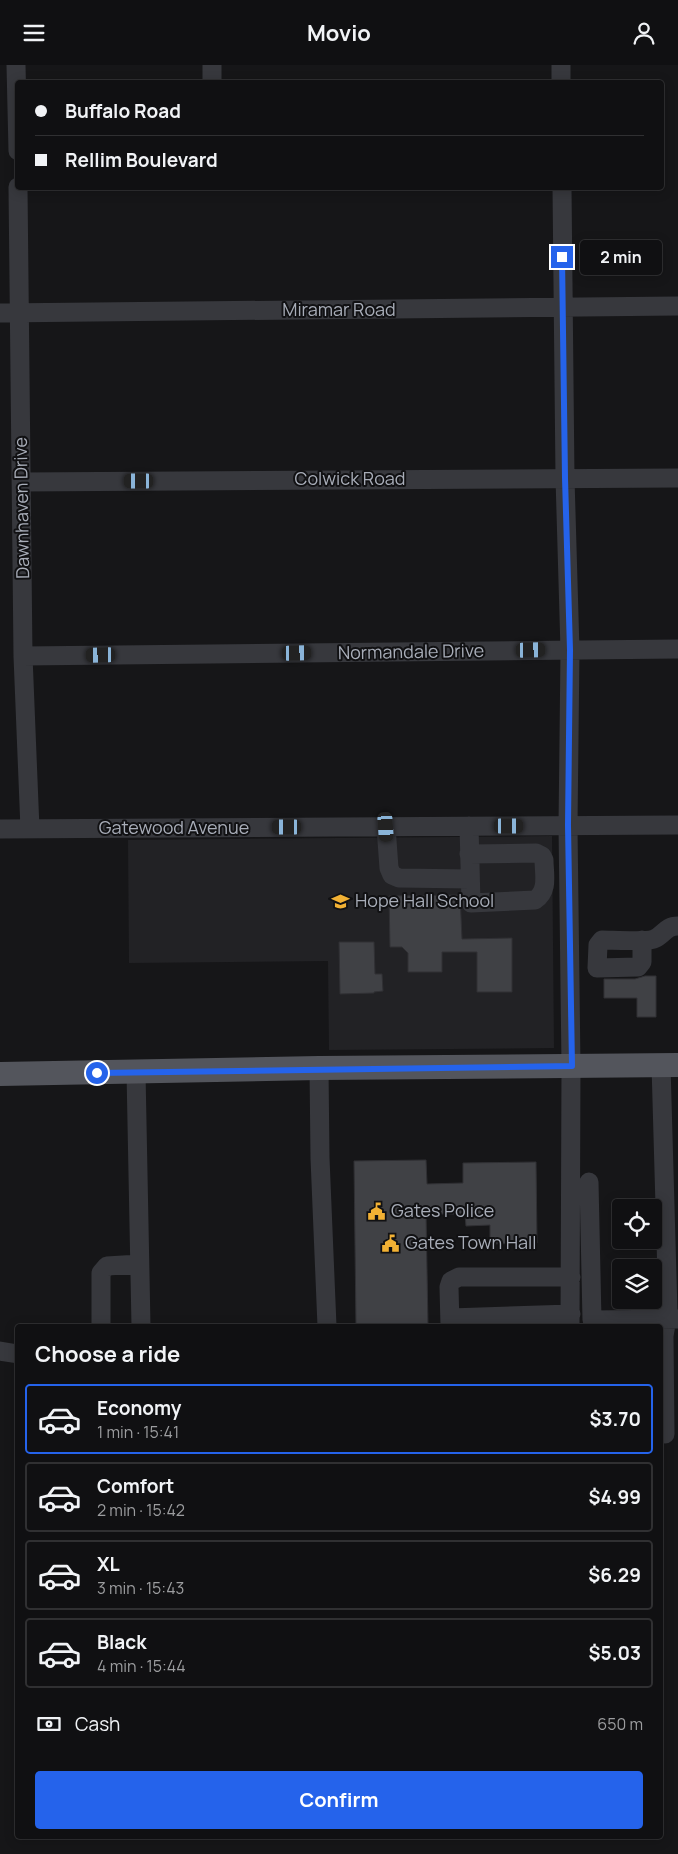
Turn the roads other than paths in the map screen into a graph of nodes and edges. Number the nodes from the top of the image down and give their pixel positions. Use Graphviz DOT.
graph roads {
  1 [pos="16,65"];
  2 [pos="212,65"];
  3 [pos="561,65"];
  4 [pos="16,80"];
  5 [pos="212,80"];
  6 [pos="561,80"];
  7 [pos="0,136"];
  8 [pos="15,136"];
  9 [pos="18,190"];
  10 [pos="562,190"];
  11 [pos="678,306"];
  12 [pos="563,308"];
  13 [pos="0,313"];
  14 [pos="20,313"];
  15 [pos="565,478"];
  16 [pos="678,478"];
  17 [pos="22,481"];
  18 [pos="678,649"];
  19 [pos="570,650"];
  20 [pos="23,656"];
  21 [pos="568,825"];
  22 [pos="678,825"];
  23 [pos="469,826"];
  24 [pos="386,827"];
  25 [pos="0,829"];
  26 [pos="30,829"];
  27 [pos="469,854"];
  28 [pos="470,879"];
  29 [pos="678,926"];
  30 [pos="642,940"];
  31 [pos="570,967"];
  32 [pos="597,968"];
  33 [pos="669,1065"];
  34 [pos="572,1066"];
  35 [pos="319,1069"];
  36 [pos="136,1072"];
  37 [pos="0,1074"];
  38 [pos="589,1182"];
  39 [pos="139,1264"];
  40 [pos="571,1277"];
  41 [pos="672,1319"];
  42 [pos="570,1320"];
  43 [pos="450,1322"];
  44 [pos="101,1324"];
  45 [pos="140,1324"];
  46 [pos="327,1324"];
  47 [pos="0,1351"];
  48 [pos="15,1354"];
  49 [pos="665,1434"];
  1 -- 4 [label="street"];
  2 -- 5 [label="street"];
  3 -- 6 [label="street"];
  7 -- 8 [label="street"];
  9 -- 14 [label="street, Dawnhaven Drive"];
  10 -- 12 [label="street"];
  11 -- 12 [label="street, Miramar Road"];
  12 -- 14 [label="street, Miramar Road"];
  12 -- 15 [label="street"];
  13 -- 14 [label="street, Miramar Road"];
  14 -- 17 [label="street, Dawnhaven Drive"];
  15 -- 16 [label="street, Colwick Road"];
  15 -- 17 [label="street, Colwick Road"];
  15 -- 19 [label="street"];
  17 -- 20 [label="street, Dawnhaven Drive"];
  18 -- 19 [label="street, Normandale Drive"];
  19 -- 20 [label="street, Normandale Drive"];
  19 -- 21 [label="street"];
  20 -- 26 [label="street, Dawnhaven Drive"];
  21 -- 22 [label="street, Gatewood Avenue"];
  21 -- 23 [label="street, Gatewood Avenue"];
  21 -- 31 [label="street"];
  23 -- 24 [label="street, Gatewood Avenue"];
  23 -- 27 [label="street"];
  24 -- 26 [label="street, Gatewood Avenue"];
  24 -- 28 [label="street"];
  25 -- 26 [label="street, Gatewood Avenue"];
  27 -- 28 [label="street"];
  27 -- 28 [label="street"];
  29 -- 30 [label="street"];
  30 -- 32 [label="street"];
  30 -- 32 [label="street"];
  31 -- 32 [label="street"];
  31 -- 34 [label="street"];
  33 -- 34 [label="main road"];
  33 -- 41 [label="street"];
  34 -- 35 [label="main road"];
  34 -- 40 [label="street"];
  35 -- 36 [label="main road"];
  35 -- 46 [label="street"];
  36 -- 37 [label="main road"];
  36 -- 39 [label="street"];
  38 -- 41 [label="street"];
  39 -- 44 [label="street"];
  39 -- 45 [label="street"];
  40 -- 42 [label="street"];
  40 -- 43 [label="street"];
  41 -- 49 [label="street"];
  42 -- 43 [label="street"];
  47 -- 48 [label="street"];
}
